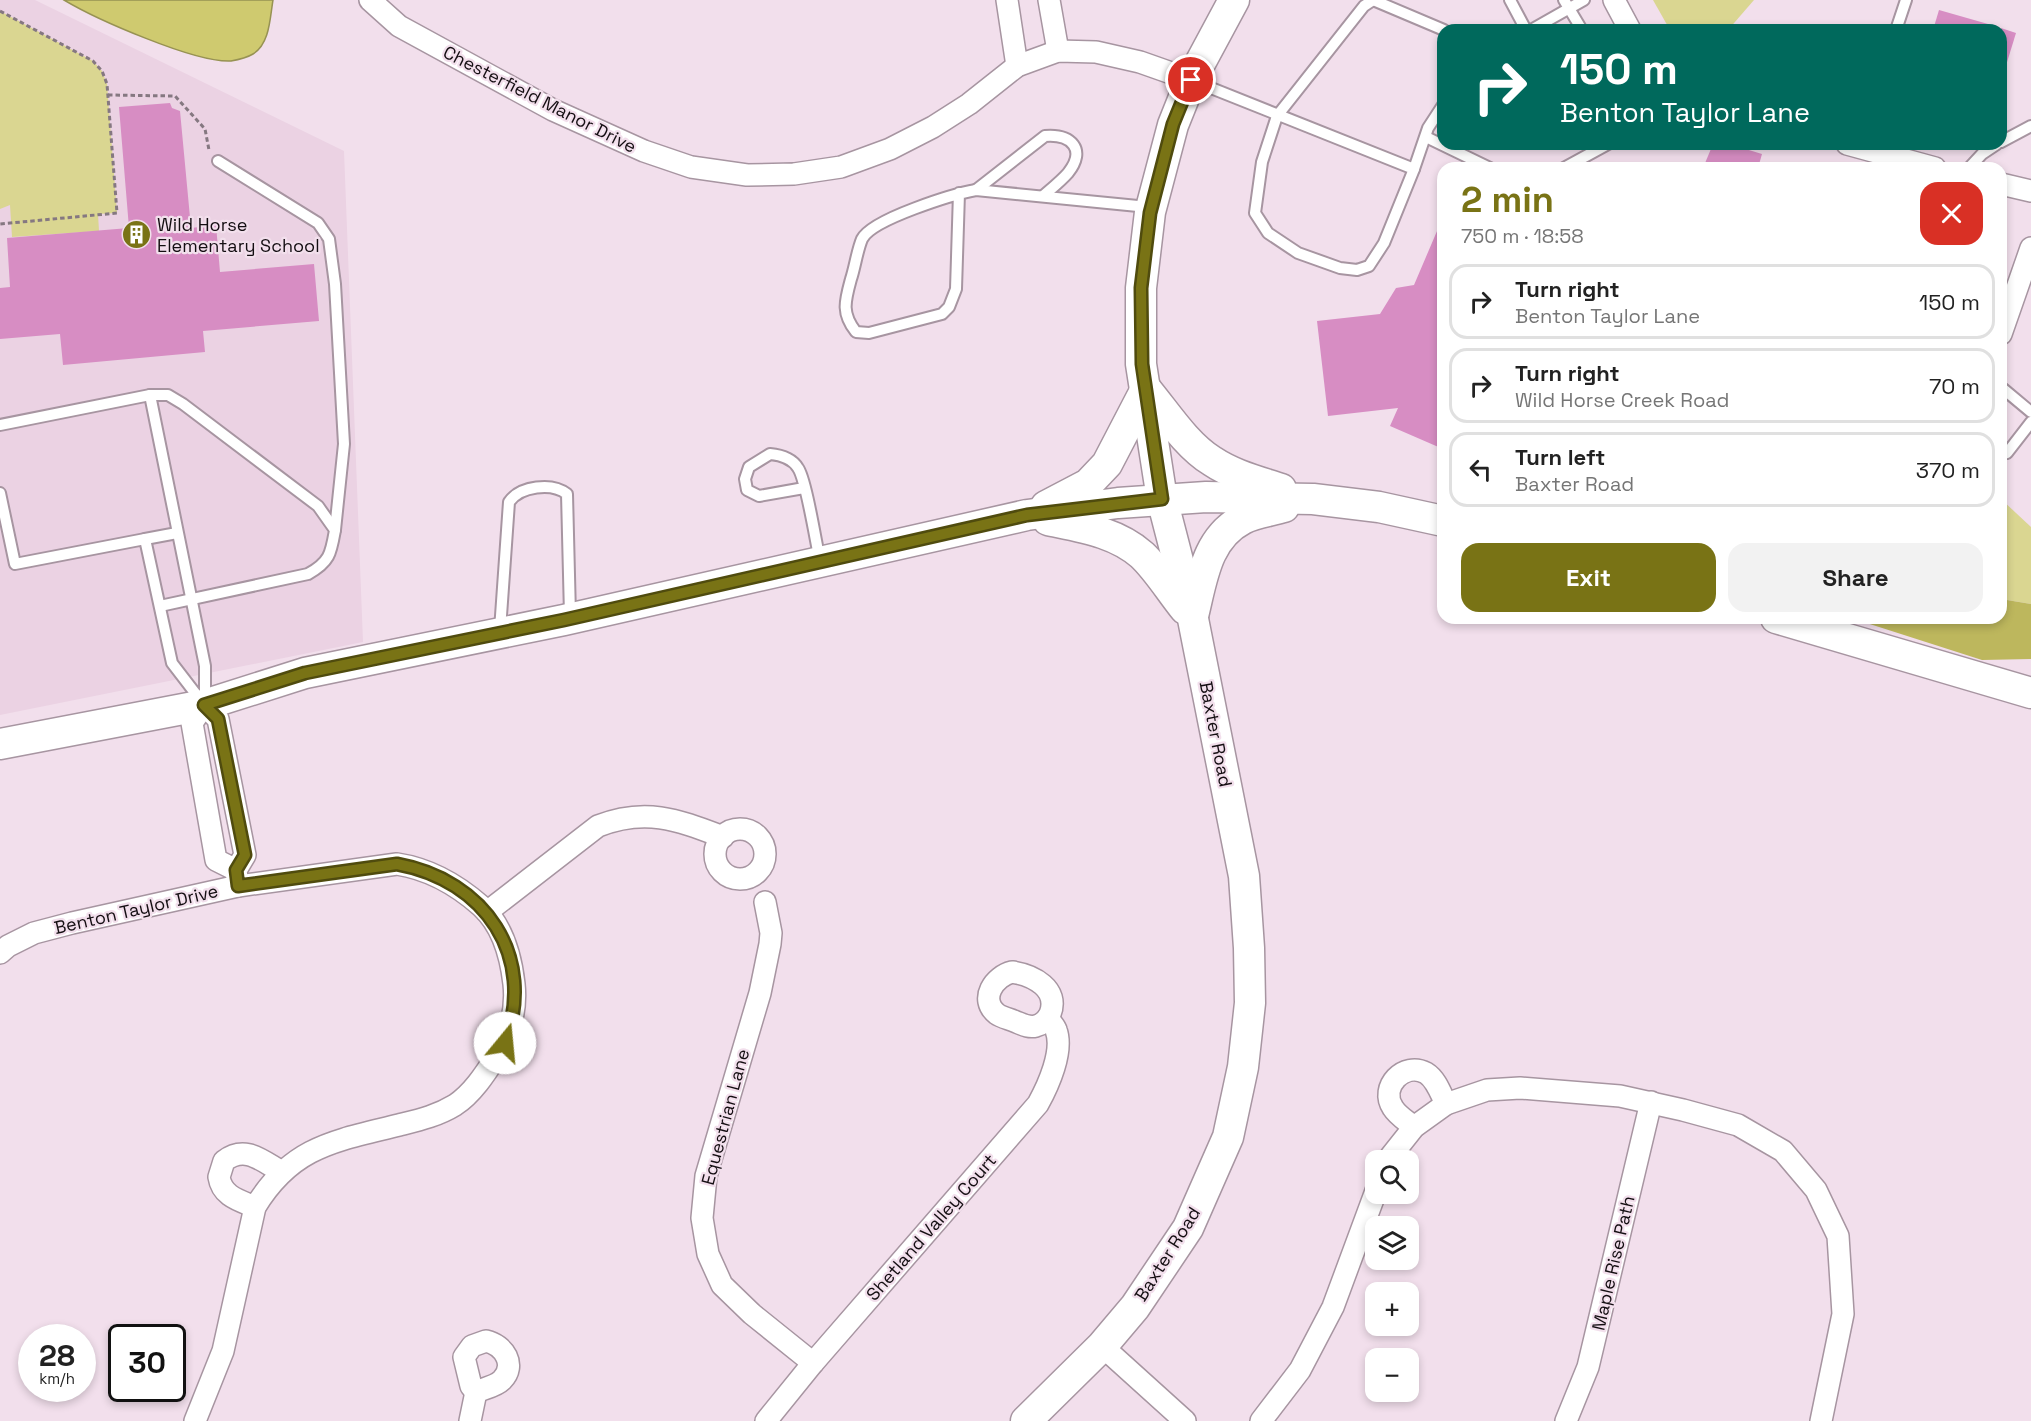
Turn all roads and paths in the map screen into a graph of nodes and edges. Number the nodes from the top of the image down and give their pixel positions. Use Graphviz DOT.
graph roads {
  1 [pos="370,0"];
  2 [pos="1007,0"];
  3 [pos="1049,0"];
  4 [pos="1234,0"];
  5 [pos="1373,0"];
  6 [pos="1510,0"];
  7 [pos="1584,0"];
  8 [pos="1614,0"];
  9 [pos="1906,0"];
  10 [pos="1566,4"];
  11 [pos="0,11"];
  12 [pos="1523,24"];
  13 [pos="1539,24"];
  14 [pos="1578,24"];
  15 [pos="1627,24"];
  16 [pos="1898,24"];
  17 [pos="1437,27"];
  18 [pos="1058,51"];
  19 [pos="1017,66"];
  20 [pos="1191,80"];
  21 [pos="108,95"];
  22 [pos="1437,114"];
  23 [pos="1277,116"];
  24 [pos="2031,126"];
  25 [pos="1426,137"];
  26 [pos="2007,139"];
  27 [pos="1437,142"];
  28 [pos="1453,150"];
  29 [pos="1588,150"];
  30 [pos="1873,150"];
  31 [pos="1988,150"];
  32 [pos="218,161"];
  33 [pos="1478,162"];
  34 [pos="1572,162"];
  35 [pos="1914,162"];
  36 [pos="1975,162"];
  37 [pos="1414,169"];
  38 [pos="2007,185"];
  39 [pos="976,190"];
  40 [pos="2031,191"];
  41 [pos="959,193"];
  42 [pos="1043,196"];
  43 [pos="1151,207"];
  44 [pos="0,224"];
  45 [pos="2029,261"];
  46 [pos="2007,318"];
  47 [pos="1146,389"];
  48 [pos="2007,392"];
  49 [pos="150,395"];
  50 [pos="2031,412"];
  51 [pos="2031,422"];
  52 [pos="0,425"];
  53 [pos="2007,453"];
  54 [pos="804,488"];
  55 [pos="0,493"];
  56 [pos="1162,499"];
  57 [pos="1313,499"];
  58 [pos="1027,515"];
  59 [pos="1437,520"];
  60 [pos="335,530"];
  61 [pos="177,533"];
  62 [pos="145,539"];
  63 [pos="820,561"];
  64 [pos="191,600"];
  65 [pos="160,606"];
  66 [pos="571,619"];
  67 [pos="1192,619"];
  68 [pos="1796,624"];
  69 [pos="499,633"];
  70 [pos="2031,693"];
  71 [pos="204,705"];
  72 [pos="0,744"];
  73 [pos="723,837"];
  74 [pos="237,878"];
  75 [pos="760,890"];
  76 [pos="487,912"];
  77 [pos="0,953"];
  78 [pos="1048,1018"];
  79 [pos="1651,1102"];
  80 [pos="1446,1104"];
  81 [pos="1414,1127"];
  82 [pos="1396,1150"];
  83 [pos="280,1171"];
  84 [pos="1371,1204"];
  85 [pos="255,1207"];
  86 [pos="1102,1346"];
  87 [pos="813,1363"];
  88 [pos="476,1392"];
  89 [pos="195,1421"];
  90 [pos="470,1421"];
  91 [pos="766,1421"];
  92 [pos="1026,1421"];
  93 [pos="1185,1421"];
  94 [pos="1261,1421"];
  95 [pos="1566,1421"];
  96 [pos="1821,1421"];
  1 -- 19 [label="street, Chesterfield Manor Drive"];
  2 -- 19 [label="street"];
  3 -- 18 [label="street"];
  4 -- 20 [label="main road, Baxter Road"];
  5 -- 17 [label="lane"];
  5 -- 23 [label="lane"];
  6 -- 12 [label="lane"];
  7 -- 10 [label="lane"];
  8 -- 15 [label="street"];
  9 -- 16 [label="lane"];
  10 -- 13 [label="lane"];
  10 -- 14 [label="lane"];
  11 -- 21 [label="path"];
  18 -- 19 [label="street, Chesterfield Manor Drive"];
  18 -- 20 [label="street, Chesterfield Manor Drive"];
  20 -- 23 [label="lane"];
  20 -- 43 [label="main road, Baxter Road"];
  21 -- 32 [label="path"];
  21 -- 44 [label="path"];
  22 -- 25 [label="lane"];
  23 -- 37 [label="lane"];
  23 -- 37 [label="lane"];
  24 -- 26 [label="lane"];
  25 -- 27 [label="lane"];
  25 -- 37 [label="lane"];
  28 -- 33 [label="lane"];
  29 -- 34 [label="lane"];
  30 -- 35 [label="street"];
  31 -- 36 [label="lane"];
  32 -- 60 [label="lane"];
  38 -- 40 [label="street"];
  39 -- 41 [label="lane"];
  39 -- 42 [label="lane"];
  39 -- 42 [label="lane"];
  41 -- 41 [label="lane"];
  42 -- 43 [label="lane"];
  43 -- 47 [label="main road, Baxter Road"];
  45 -- 46 [label="street"];
  47 -- 56 [label="main road, Baxter Road"];
  47 -- 57 [label="main road"];
  47 -- 58 [label="main road"];
  48 -- 50 [label="lane"];
  49 -- 52 [label="lane"];
  49 -- 60 [label="lane"];
  49 -- 61 [label="lane"];
  51 -- 53 [label="lane"];
  54 -- 54 [label="lane"];
  54 -- 63 [label="lane"];
  55 -- 62 [label="lane"];
  56 -- 57 [label="main road"];
  56 -- 58 [label="main road"];
  56 -- 67 [label="main road, Baxter Road"];
  57 -- 59 [label="main road"];
  57 -- 67 [label="main road"];
  58 -- 63 [label="main road"];
  58 -- 67 [label="main road"];
  60 -- 64 [label="lane"];
  61 -- 62 [label="lane"];
  61 -- 64 [label="lane"];
  62 -- 65 [label="lane"];
  63 -- 66 [label="main road"];
  64 -- 65 [label="lane"];
  64 -- 71 [label="lane"];
  65 -- 71 [label="lane"];
  66 -- 69 [label="main road"];
  66 -- 69 [label="lane"];
  67 -- 86 [label="main road, Baxter Road"];
  68 -- 70 [label="main road"];
  69 -- 71 [label="main road"];
  71 -- 72 [label="main road"];
  71 -- 74 [label="street"];
  71 -- 74 [label="street"];
  73 -- 75 [label="street"];
  73 -- 75 [label="street"];
  73 -- 76 [label="street"];
  74 -- 76 [label="street, Benton Taylor Drive"];
  74 -- 77 [label="street, Benton Taylor Drive"];
  75 -- 87 [label="street, Equestrian Lane"];
  76 -- 83 [label="street, Benton Taylor Drive"];
  78 -- 87 [label="street, Shetland Valley Court"];
  79 -- 80 [label="street"];
  79 -- 95 [label="street, Maple Rise Path"];
  79 -- 96 [label="street"];
  80 -- 81 [label="street"];
  80 -- 81 [label="street"];
  81 -- 82 [label="street"];
  83 -- 85 [label="street, Benton Taylor Drive"];
  83 -- 85 [label="street"];
  84 -- 94 [label="street"];
  85 -- 89 [label="street, Benton Taylor Drive"];
  86 -- 92 [label="main road, Baxter Road"];
  86 -- 93 [label="street"];
  87 -- 91 [label="street, Shetland Valley Court"];
  88 -- 90 [label="street"];
}
